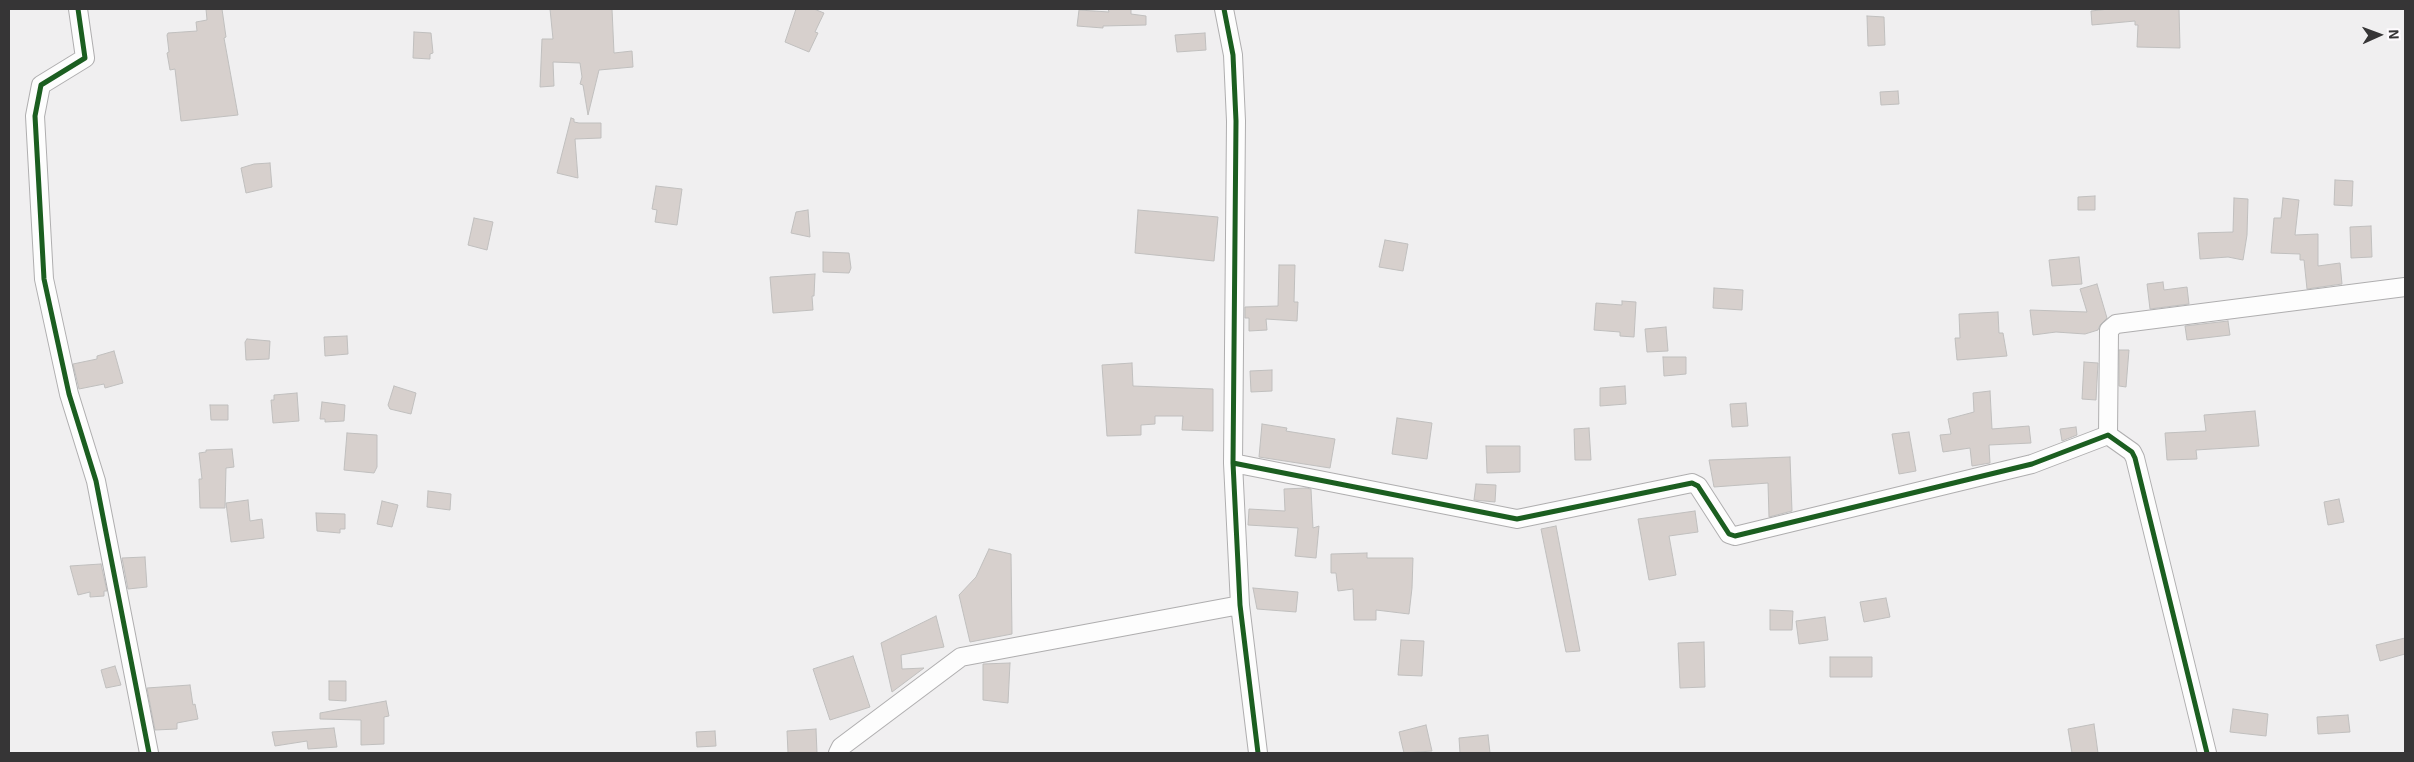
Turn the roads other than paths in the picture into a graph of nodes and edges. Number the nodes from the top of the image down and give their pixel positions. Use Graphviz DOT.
graph roads {
  1 [pos="78,9"];
  2 [pos="1224,9"];
  3 [pos="2405,287"];
  4 [pos="2108,435"];
  5 [pos="1233,463"];
  6 [pos="1240,605"];
  7 [pos="149,753"];
  8 [pos="838,753"];
  9 [pos="1258,753"];
  10 [pos="2207,753"];
  1 -- 7 [label="street"];
  2 -- 5 [label="street"];
  3 -- 4 [label="street"];
  4 -- 5 [label="street"];
  4 -- 10 [label="street"];
  5 -- 6 [label="street"];
  6 -- 8 [label="street"];
  6 -- 9 [label="street"];
}
